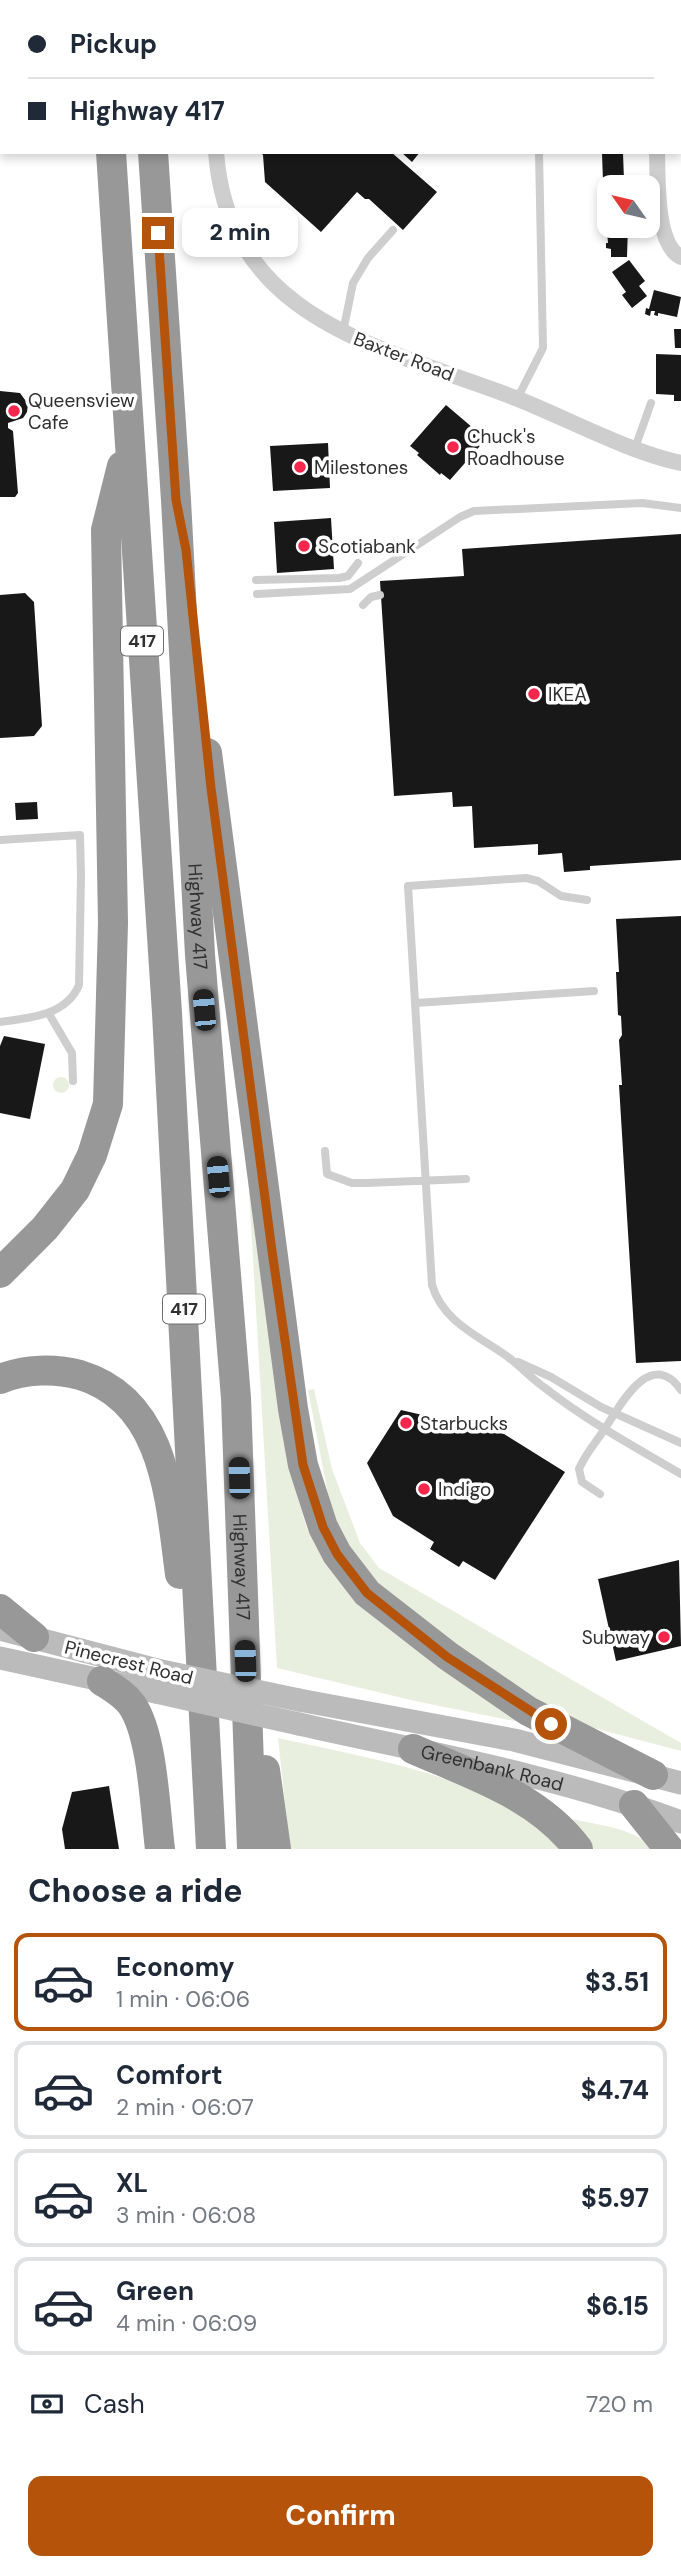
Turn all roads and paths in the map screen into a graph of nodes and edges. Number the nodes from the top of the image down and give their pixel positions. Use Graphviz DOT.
graph roads {
  1 [pos="111,154"];
  2 [pos="153,154"];
  3 [pos="216,154"];
  4 [pos="539,154"];
  5 [pos="657,154"];
  6 [pos="393,230"];
  7 [pos="681,257"];
  8 [pos="343,332"];
  9 [pos="517,399"];
  10 [pos="651,403"];
  11 [pos="129,435"];
  12 [pos="635,448"];
  13 [pos="681,463"];
  14 [pos="176,500"];
  15 [pos="681,508"];
  16 [pos="358,563"];
  17 [pos="256,580"];
  18 [pos="257,594"];
  19 [pos="380,595"];
  20 [pos="363,605"];
  21 [pos="0,840"];
  22 [pos="587,900"];
  23 [pos="594,991"];
  24 [pos="416,1003"];
  25 [pos="49,1014"];
  26 [pos="0,1022"];
  27 [pos="73,1081"];
  28 [pos="325,1151"];
  29 [pos="466,1179"];
  30 [pos="425,1181"];
  31 [pos="0,1273"];
  32 [pos="509,1358"];
  33 [pos="0,1379"];
  34 [pos="681,1390"];
  35 [pos="615,1413"];
  36 [pos="604,1429"];
  37 [pos="681,1443"];
  38 [pos="681,1474"];
  39 [pos="600,1494"];
  40 [pos="243,1586"];
  41 [pos="0,1609"];
  42 [pos="0,1629"];
  43 [pos="38,1639"];
  44 [pos="0,1658"];
  45 [pos="101,1668"];
  46 [pos="157,1681"];
  47 [pos="299,1700"];
  48 [pos="299,1724"];
  49 [pos="413,1749"];
  50 [pos="207,1772"];
  51 [pos="673,1781"];
  52 [pos="634,1805"];
  53 [pos="681,1822"];
  54 [pos="160,1849"];
  55 [pos="211,1849"];
  56 [pos="252,1849"];
  57 [pos="276,1849"];
  58 [pos="578,1849"];
  59 [pos="669,1849"];
  1 -- 11 [label="highway, 417"];
  2 -- 14 [label="highway, Highway 417 / 417"];
  3 -- 8 [label="street, Baxter Road"];
  4 -- 9 [label="lane"];
  5 -- 7 [label="street"];
  6 -- 8 [label="lane"];
  8 -- 9 [label="street, Baxter Road"];
  9 -- 12 [label="street, Baxter Road"];
  10 -- 12 [label="lane"];
  11 -- 31 [label="highway"];
  11 -- 50 [label="highway, 417"];
  12 -- 13 [label="street, Baxter Road"];
  14 -- 40 [label="highway, Highway 417 / 417"];
  14 -- 51 [label="highway"];
  15 -- 18 [label="lane"];
  16 -- 17 [label="lane"];
  19 -- 20 [label="lane"];
  21 -- 25 [label="lane"];
  22 -- 24 [label="lane"];
  23 -- 24 [label="lane"];
  24 -- 30 [label="lane"];
  25 -- 26 [label="lane"];
  25 -- 27 [label="lane"];
  28 -- 30 [label="lane"];
  29 -- 30 [label="lane"];
  30 -- 32 [label="lane"];
  32 -- 35 [label="lane"];
  32 -- 36 [label="lane"];
  33 -- 50 [label="highway"];
  34 -- 35 [label="lane"];
  35 -- 36 [label="lane"];
  35 -- 37 [label="lane"];
  36 -- 38 [label="lane"];
  36 -- 39 [label="lane"];
  40 -- 56 [label="highway, Highway 417 / 417"];
  40 -- 57 [label="highway"];
  41 -- 43 [label="highway"];
  42 -- 43 [label="main road, Pinecrest Road"];
  43 -- 45 [label="main road, Pinecrest Road"];
  44 -- 45 [label="main road, Pinecrest Road"];
  45 -- 46 [label="main road, Pinecrest Road"];
  45 -- 54 [label="highway"];
  46 -- 47 [label="main road, Pinecrest Road, bridge"];
  46 -- 48 [label="main road, Pinecrest Road, bridge"];
  47 -- 51 [label="main road, Greenbank Road"];
  48 -- 49 [label="main road, Greenbank Road"];
  49 -- 52 [label="main road, Greenbank Road"];
  49 -- 58 [label="highway"];
  50 -- 55 [label="highway, 417"];
  52 -- 53 [label="main road, Greenbank Road"];
  52 -- 59 [label="highway"];
}
